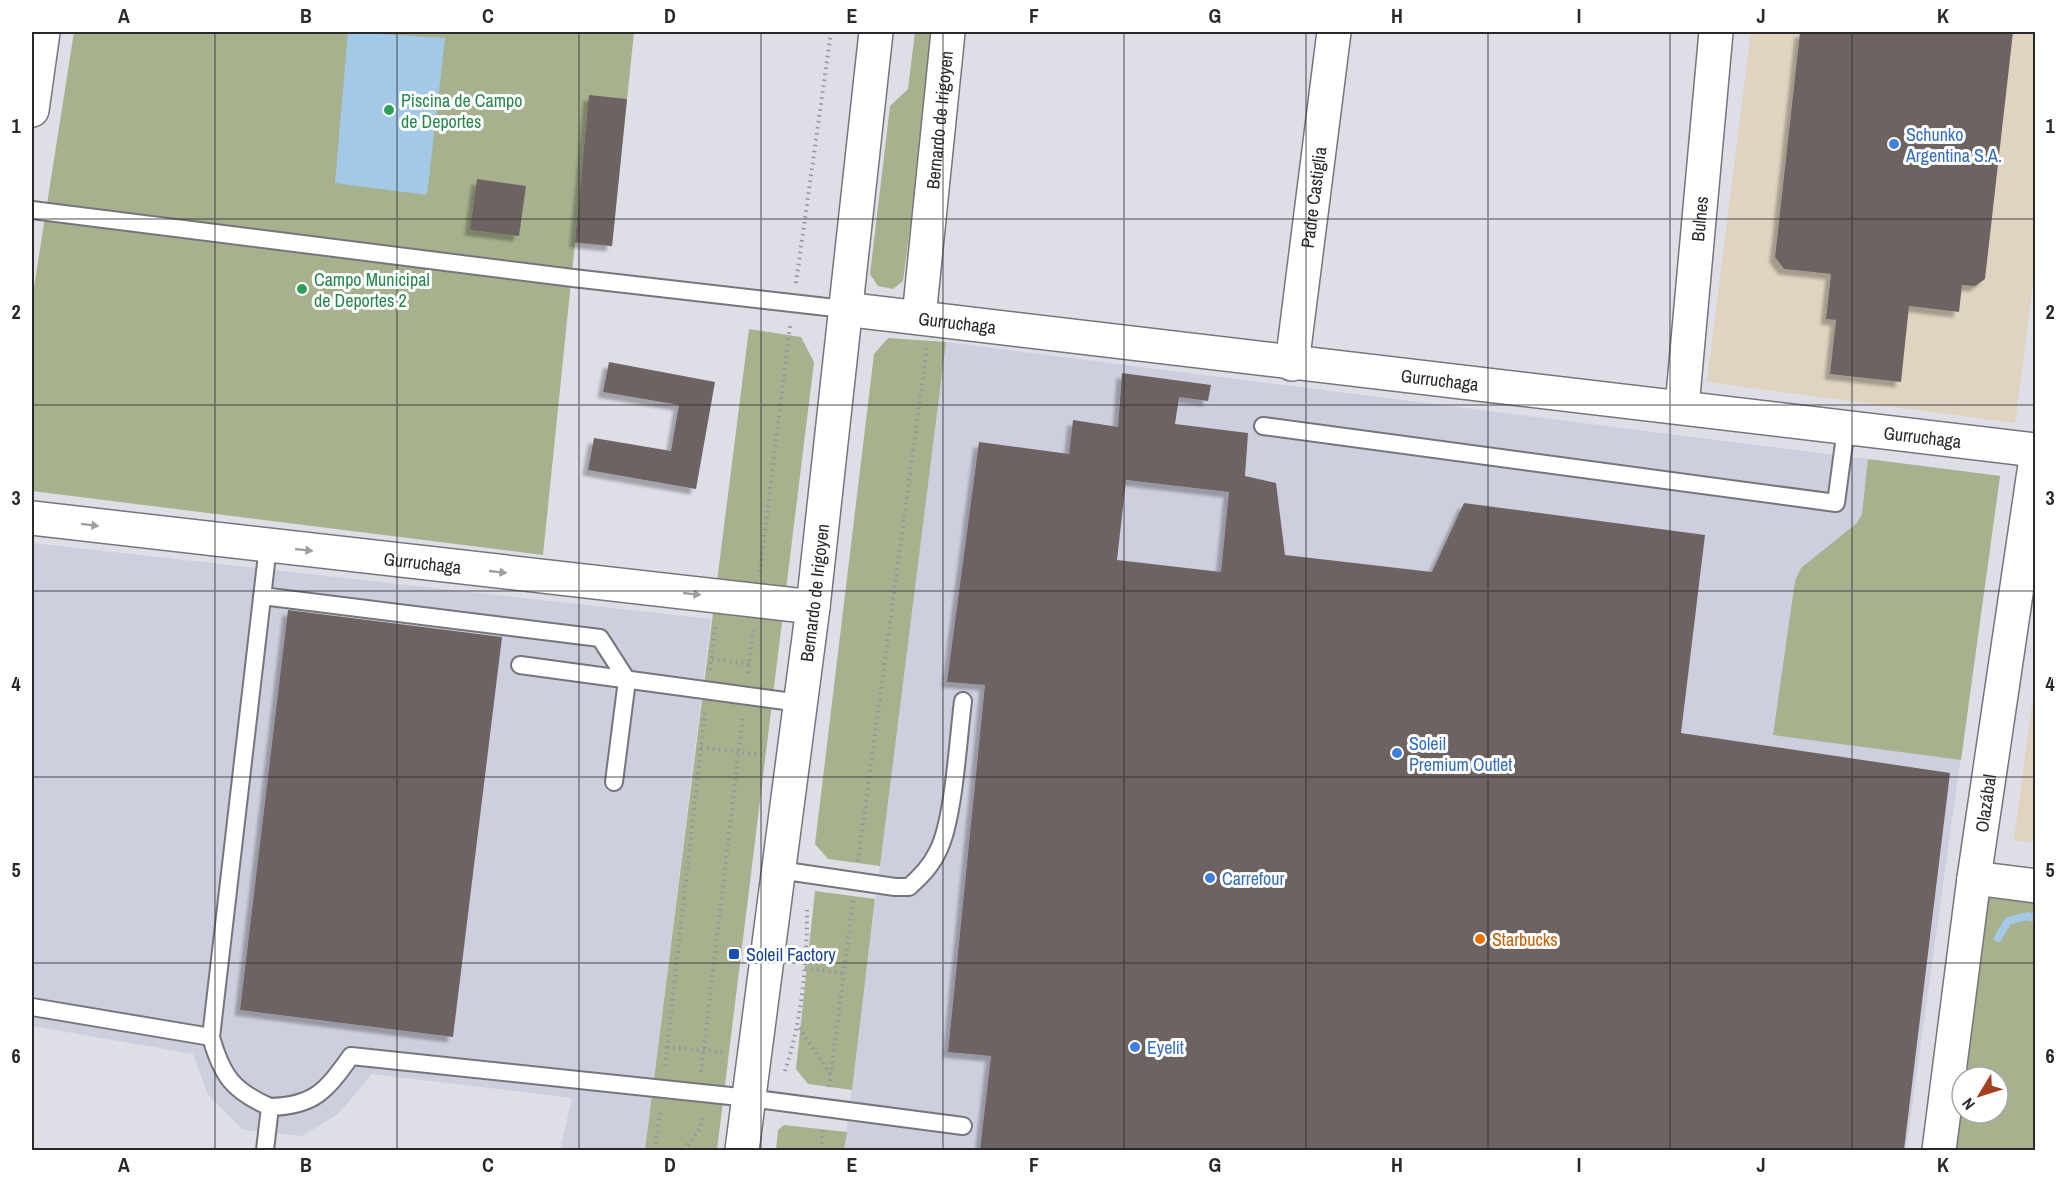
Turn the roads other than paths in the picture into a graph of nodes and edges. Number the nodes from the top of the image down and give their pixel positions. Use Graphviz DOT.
graph roads {
  1 [pos="42,32"];
  2 [pos="876,32"];
  3 [pos="948,32"];
  4 [pos="1334,32"];
  5 [pos="1716,32"];
  6 [pos="32,110"];
  7 [pos="32,210"];
  8 [pos="844,309"];
  9 [pos="925,319"];
  10 [pos="1292,364"];
  11 [pos="1682,406"];
  12 [pos="1263,426"];
  13 [pos="1846,428"];
  14 [pos="2036,450"];
  15 [pos="2036,458"];
  16 [pos="32,518"];
  17 [pos="268,546"];
  18 [pos="262,596"];
  19 [pos="813,607"];
  20 [pos="520,665"];
  21 [pos="627,680"];
  22 [pos="963,701"];
  23 [pos="800,703"];
  24 [pos="614,782"];
  25 [pos="778,870"];
  26 [pos="1974,878"];
  27 [pos="2036,886"];
  28 [pos="32,1007"];
  29 [pos="211,1037"];
  30 [pos="749,1098"];
  31 [pos="270,1107"];
  32 [pos="963,1126"];
  33 [pos="265,1150"];
  34 [pos="742,1150"];
  35 [pos="1939,1150"];
  1 -- 6 [label="street"];
  2 -- 8 [label="street, Bernardo de Irigoyen"];
  3 -- 9 [label="street, Bernardo de Irigoyen"];
  4 -- 10 [label="street, Padre Castiglia"];
  5 -- 11 [label="street, Bulnes"];
  7 -- 8 [label="lane"];
  8 -- 9 [label="street, Gurruchaga"];
  8 -- 19 [label="street, Bernardo de Irigoyen"];
  9 -- 10 [label="street, Gurruchaga"];
  10 -- 11 [label="street, Gurruchaga"];
  11 -- 13 [label="street, Gurruchaga"];
  12 -- 13 [label="lane"];
  13 -- 14 [label="street, Gurruchaga"];
  15 -- 26 [label="street, Olazábal"];
  16 -- 17 [label="street, Gurruchaga, one-way"];
  17 -- 18 [label="lane"];
  17 -- 19 [label="street, Gurruchaga, one-way"];
  18 -- 21 [label="lane"];
  18 -- 29 [label="lane"];
  19 -- 23 [label="street, Bernardo de Irigoyen"];
  20 -- 21 [label="lane"];
  21 -- 23 [label="lane"];
  21 -- 24 [label="lane"];
  22 -- 25 [label="lane"];
  23 -- 25 [label="street, Bernardo de Irigoyen"];
  25 -- 30 [label="street, Bernardo de Irigoyen"];
  26 -- 27 [label="street"];
  26 -- 35 [label="street, Olazábal"];
  28 -- 29 [label="lane"];
  29 -- 31 [label="lane"];
  30 -- 31 [label="lane"];
  30 -- 32 [label="lane"];
  30 -- 34 [label="street, Bernardo de Irigoyen"];
  31 -- 33 [label="lane"];
}
